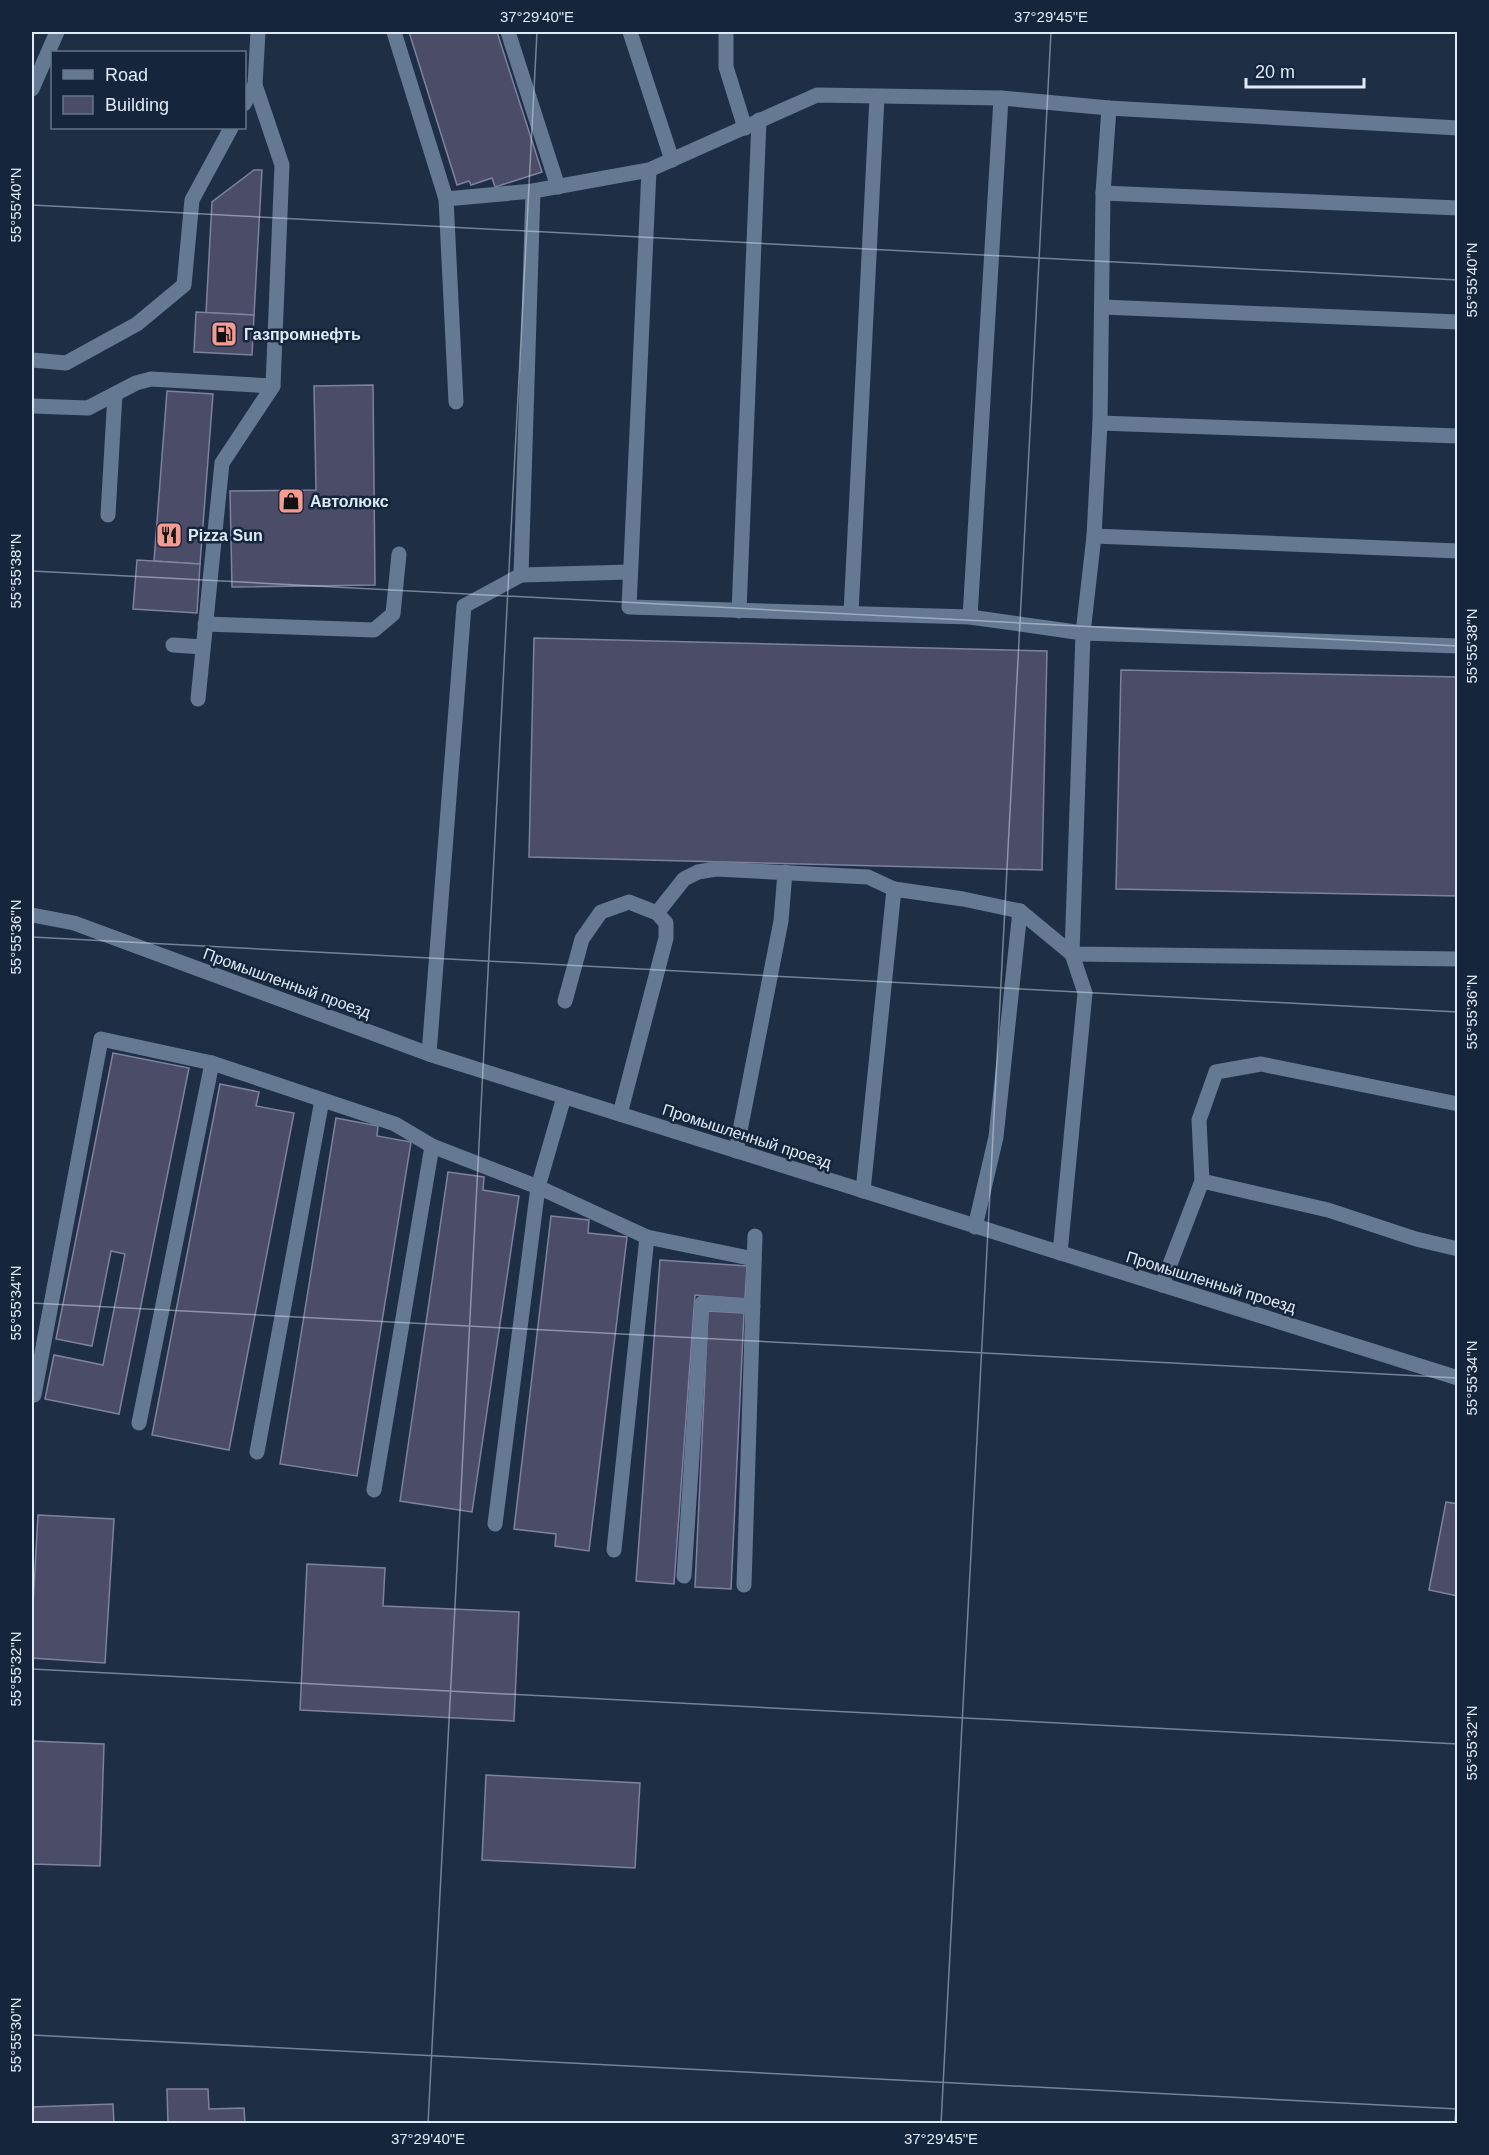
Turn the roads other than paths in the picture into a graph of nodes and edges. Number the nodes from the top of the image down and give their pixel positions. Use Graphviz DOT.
graph roads {
  1 [pos="57,32"];
  2 [pos="258,32"];
  3 [pos="394,32"];
  4 [pos="508,32"];
  5 [pos="630,32"];
  6 [pos="726,32"];
  7 [pos="255,85"];
  8 [pos="32,89"];
  9 [pos="877,97"];
  10 [pos="1001,98"];
  11 [pos="246,101"];
  12 [pos="1109,108"];
  13 [pos="759,120"];
  14 [pos="745,128"];
  15 [pos="1458,128"];
  16 [pos="230,129"];
  17 [pos="672,160"];
  18 [pos="649,170"];
  19 [pos="558,186"];
  20 [pos="533,191"];
  21 [pos="1103,193"];
  22 [pos="446,199"];
  23 [pos="1458,208"];
  24 [pos="1103,307"];
  25 [pos="1458,322"];
  26 [pos="32,360"];
  27 [pos="273,386"];
  28 [pos="115,394"];
  29 [pos="456,402"];
  30 [pos="32,406"];
  31 [pos="1100,423"];
  32 [pos="1458,436"];
  33 [pos="108,515"];
  34 [pos="1094,536"];
  35 [pos="1458,551"];
  36 [pos="399,554"];
  37 [pos="630,572"];
  38 [pos="522,575"];
  39 [pos="739,611"];
  40 [pos="851,613"];
  41 [pos="970,617"];
  42 [pos="205,624"];
  43 [pos="1083,633"];
  44 [pos="173,645"];
  45 [pos="1458,646"];
  46 [pos="203,647"];
  47 [pos="198,699"];
  48 [pos="785,872"];
  49 [pos="894,889"];
  50 [pos="1020,911"];
  51 [pos="657,913"];
  52 [pos="32,915"];
  53 [pos="1072,954"];
  54 [pos="1458,959"];
  55 [pos="565,1001"];
  56 [pos="429,1054"];
  57 [pos="212,1064"];
  58 [pos="564,1097"];
  59 [pos="322,1100"];
  60 [pos="1458,1104"];
  61 [pos="620,1114"];
  62 [pos="432,1146"];
  63 [pos="736,1151"];
  64 [pos="1202,1180"];
  65 [pos="538,1187"];
  66 [pos="863,1191"];
  67 [pos="975,1227"];
  68 [pos="755,1236"];
  69 [pos="646,1237"];
  70 [pos="1458,1249"];
  71 [pos="1059,1253"];
  72 [pos="754,1259"];
  73 [pos="1162,1285"];
  74 [pos="753,1306"];
  75 [pos="1458,1378"];
  76 [pos="34,1395"];
  77 [pos="139,1423"];
  78 [pos="257,1452"];
  79 [pos="374,1490"];
  80 [pos="495,1524"];
  81 [pos="614,1550"];
  82 [pos="684,1576"];
  83 [pos="744,1585"];
  1 -- 8 [label="street"];
  2 -- 7 [label="street"];
  3 -- 22 [label="street"];
  4 -- 19 [label="street"];
  5 -- 17 [label="street"];
  6 -- 14 [label="street"];
  7 -- 11 [label="street"];
  7 -- 27 [label="street"];
  9 -- 10 [label="street"];
  9 -- 13 [label="street"];
  9 -- 40 [label="street"];
  10 -- 12 [label="street"];
  10 -- 41 [label="street"];
  12 -- 15 [label="street"];
  12 -- 21 [label="street"];
  13 -- 14 [label="street"];
  13 -- 39 [label="street"];
  14 -- 17 [label="street"];
  16 -- 26 [label="street"];
  17 -- 18 [label="street"];
  18 -- 19 [label="street"];
  18 -- 37 [label="street"];
  19 -- 20 [label="street"];
  20 -- 22 [label="street"];
  20 -- 38 [label="street"];
  21 -- 23 [label="street"];
  21 -- 24 [label="street"];
  22 -- 29 [label="street"];
  24 -- 25 [label="street"];
  24 -- 31 [label="street"];
  27 -- 28 [label="street"];
  27 -- 42 [label="street"];
  28 -- 30 [label="street"];
  28 -- 33 [label="street"];
  31 -- 32 [label="street"];
  31 -- 34 [label="street"];
  34 -- 35 [label="street"];
  34 -- 43 [label="street"];
  36 -- 42 [label="street"];
  37 -- 38 [label="street"];
  37 -- 39 [label="street"];
  38 -- 56 [label="street"];
  39 -- 40 [label="street"];
  40 -- 41 [label="street"];
  41 -- 43 [label="street"];
  42 -- 46 [label="street"];
  43 -- 45 [label="street"];
  43 -- 53 [label="street"];
  44 -- 46 [label="street"];
  46 -- 47 [label="street"];
  48 -- 49 [label="street"];
  48 -- 51 [label="street"];
  48 -- 63 [label="street"];
  49 -- 50 [label="street"];
  49 -- 66 [label="street"];
  50 -- 53 [label="street"];
  50 -- 67 [label="street"];
  51 -- 55 [label="street"];
  51 -- 61 [label="street"];
  52 -- 56 [label="street, Промышленный проезд"];
  53 -- 54 [label="street"];
  53 -- 71 [label="street"];
  56 -- 58 [label="street, Промышленный проезд"];
  57 -- 59 [label="street"];
  57 -- 76 [label="street"];
  57 -- 77 [label="street"];
  58 -- 61 [label="street, Промышленный проезд"];
  58 -- 65 [label="street"];
  59 -- 62 [label="street"];
  59 -- 78 [label="street"];
  60 -- 64 [label="street"];
  61 -- 63 [label="street, Промышленный проезд"];
  62 -- 65 [label="street"];
  62 -- 79 [label="street"];
  63 -- 66 [label="street, Промышленный проезд"];
  64 -- 70 [label="street"];
  64 -- 73 [label="street"];
  65 -- 69 [label="street"];
  65 -- 80 [label="street"];
  66 -- 67 [label="street, Промышленный проезд"];
  67 -- 71 [label="street, Промышленный проезд"];
  68 -- 72 [label="street"];
  69 -- 72 [label="street"];
  69 -- 81 [label="street"];
  71 -- 73 [label="street, Промышленный проезд"];
  72 -- 74 [label="street"];
  73 -- 75 [label="street, Промышленный проезд"];
  74 -- 82 [label="street"];
  74 -- 83 [label="street"];
}
